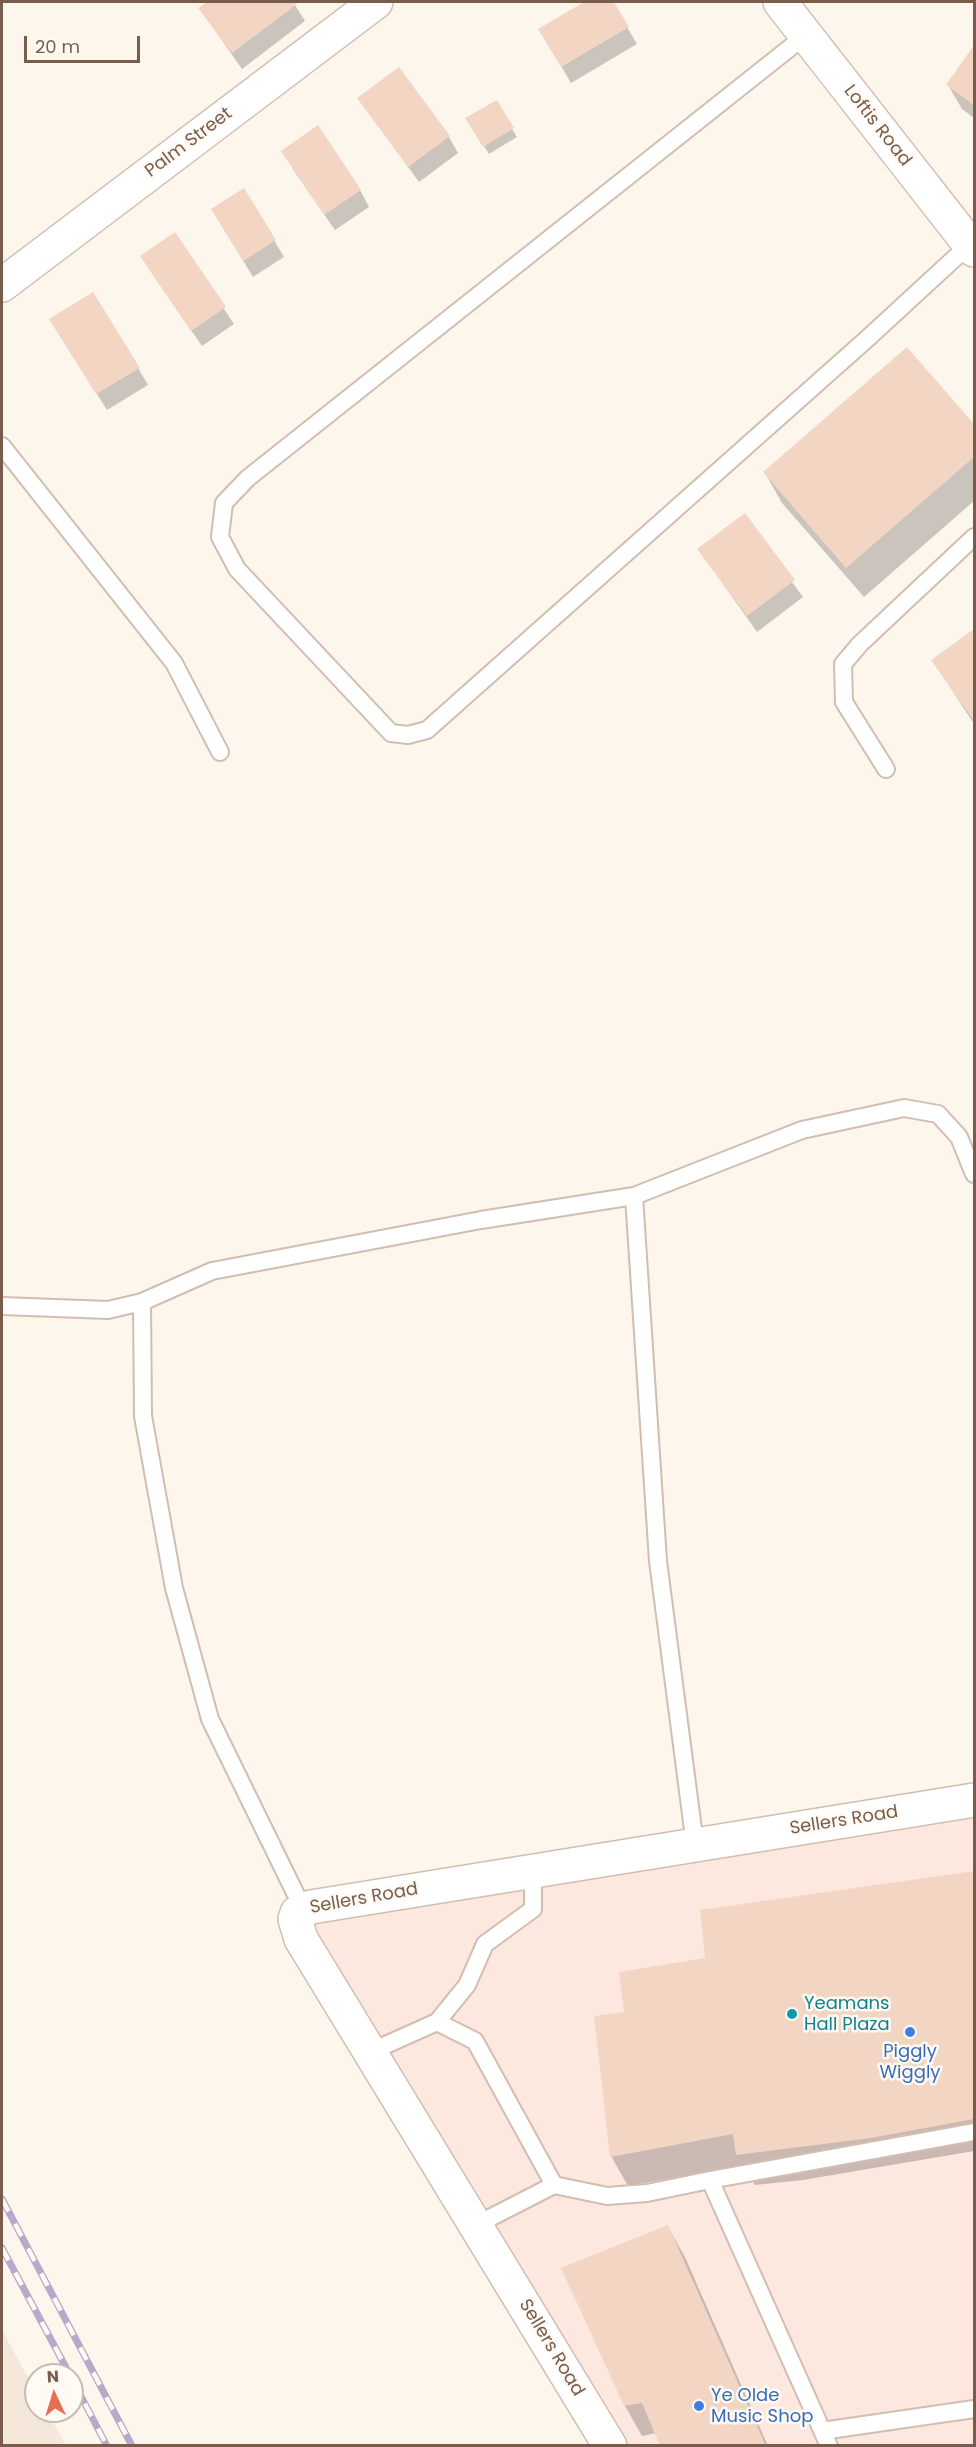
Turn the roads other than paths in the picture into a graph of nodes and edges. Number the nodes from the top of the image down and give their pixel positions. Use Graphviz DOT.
graph roads {
  1 [pos="376,2"];
  2 [pos="780,2"];
  3 [pos="806,35"];
  4 [pos="972,247"];
  5 [pos="2,285"];
  6 [pos="2,446"];
  7 [pos="975,537"];
  8 [pos="220,752"];
  9 [pos="886,769"];
  10 [pos="975,1174"];
  11 [pos="634,1196"];
  12 [pos="142,1302"];
  13 [pos="2,1306"];
  14 [pos="975,1800"];
  15 [pos="695,1845"];
  16 [pos="533,1871"];
  17 [pos="303,1909"];
  18 [pos="437,2022"];
  19 [pos="370,2052"];
  20 [pos="975,2132"];
  21 [pos="710,2180"];
  22 [pos="554,2185"];
  23 [pos="476,2225"];
  24 [pos="975,2409"];
  25 [pos="825,2438"];
  26 [pos="610,2445"];
  1 -- 5 [label="street, Palm Street"];
  2 -- 3 [label="street, Loftis Road"];
  3 -- 4 [label="street, Loftis Road"];
  3 -- 4 [label="lane"];
  6 -- 8 [label="lane"];
  7 -- 9 [label="lane"];
  10 -- 11 [label="lane"];
  11 -- 12 [label="lane"];
  11 -- 15 [label="lane"];
  12 -- 13 [label="lane"];
  12 -- 17 [label="lane"];
  14 -- 15 [label="street, Sellers Road"];
  15 -- 16 [label="street, Sellers Road"];
  16 -- 17 [label="street, Sellers Road"];
  16 -- 18 [label="lane"];
  17 -- 19 [label="street, Sellers Road"];
  18 -- 19 [label="lane"];
  18 -- 22 [label="lane"];
  19 -- 23 [label="street, Sellers Road"];
  20 -- 21 [label="lane"];
  21 -- 22 [label="lane"];
  21 -- 25 [label="lane"];
  22 -- 23 [label="lane"];
  23 -- 26 [label="street, Sellers Road"];
  24 -- 25 [label="lane"];
}
